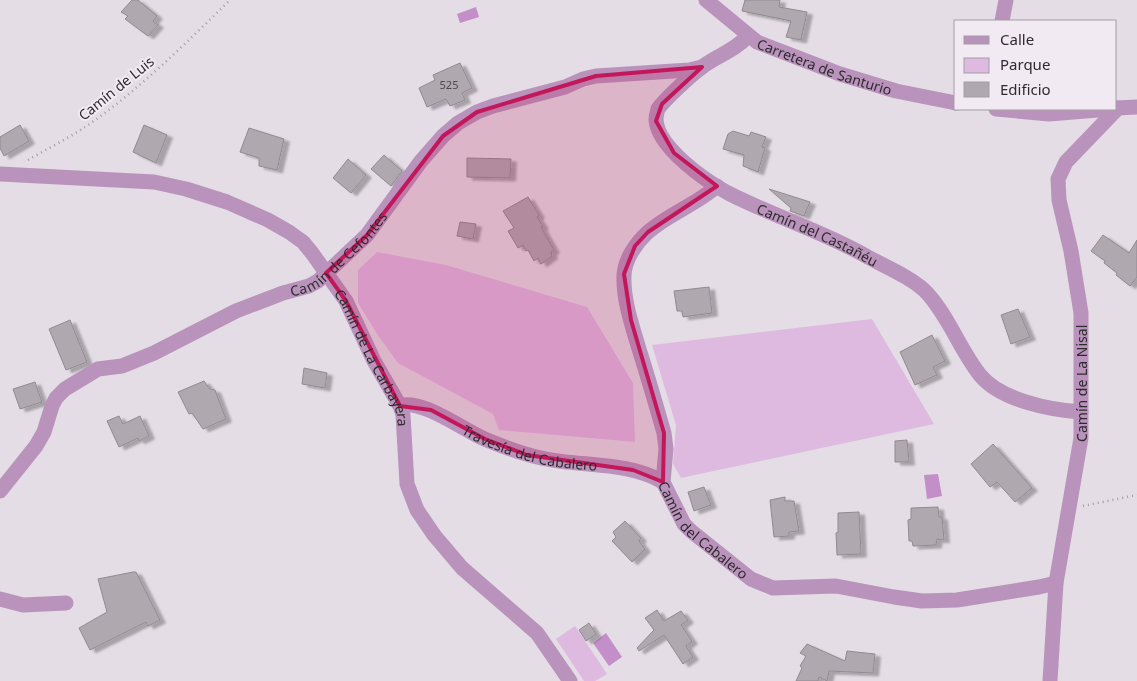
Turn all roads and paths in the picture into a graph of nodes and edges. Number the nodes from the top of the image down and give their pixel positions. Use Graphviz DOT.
graph roads {
  1 [pos="230,0"];
  2 [pos="706,0"];
  3 [pos="1006,0"];
  4 [pos="1002,20"];
  5 [pos="748,36"];
  6 [pos="702,67"];
  7 [pos="954,102"];
  8 [pos="1137,107"];
  9 [pos="1117,108"];
  10 [pos="1006,110"];
  11 [pos="1093,110"];
  12 [pos="1113,110"];
  13 [pos="28,160"];
  14 [pos="0,174"];
  15 [pos="716,186"];
  16 [pos="326,273"];
  17 [pos="400,406"];
  18 [pos="1081,412"];
  19 [pos="663,482"];
  20 [pos="0,491"];
  21 [pos="1137,495"];
  22 [pos="1069,508"];
  23 [pos="1056,583"];
  24 [pos="0,599"];
  25 [pos="66,603"];
  26 [pos="570,681"];
  27 [pos="1050,681"];
  1 -- 13 [label="path, Camín de Luis"];
  2 -- 5 [label="street, Carretera de Santurio"];
  3 -- 4 [label="street"];
  5 -- 6 [label="street, Camín del Castañéu"];
  5 -- 7 [label="street, Carretera de Santurio"];
  6 -- 15 [label="street, Camín del Castañéu"];
  6 -- 16 [label="street, Camín de Cefontes"];
  8 -- 9 [label="street"];
  10 -- 11 [label="street"];
  12 -- 18 [label="street, Camín de La Nisal"];
  14 -- 16 [label="street, Camín de La Carbayera"];
  15 -- 18 [label="street, Camín del Castañéu"];
  15 -- 19 [label="street, Camín del Cabalero"];
  16 -- 17 [label="street, Camín de La Carbayera"];
  16 -- 20 [label="street, Camín de Cefontes"];
  17 -- 19 [label="street, Travesía del Cabalero"];
  17 -- 26 [label="street, Camín de La Carbayera"];
  18 -- 22 [label="street, Camín de La Nisal"];
  19 -- 23 [label="street, Camín del Cabalero"];
  21 -- 22 [label="path"];
  22 -- 23 [label="street, Camín de La Nisal"];
  23 -- 27 [label="street, Camín de La Nisal"];
  24 -- 25 [label="street"];
}
